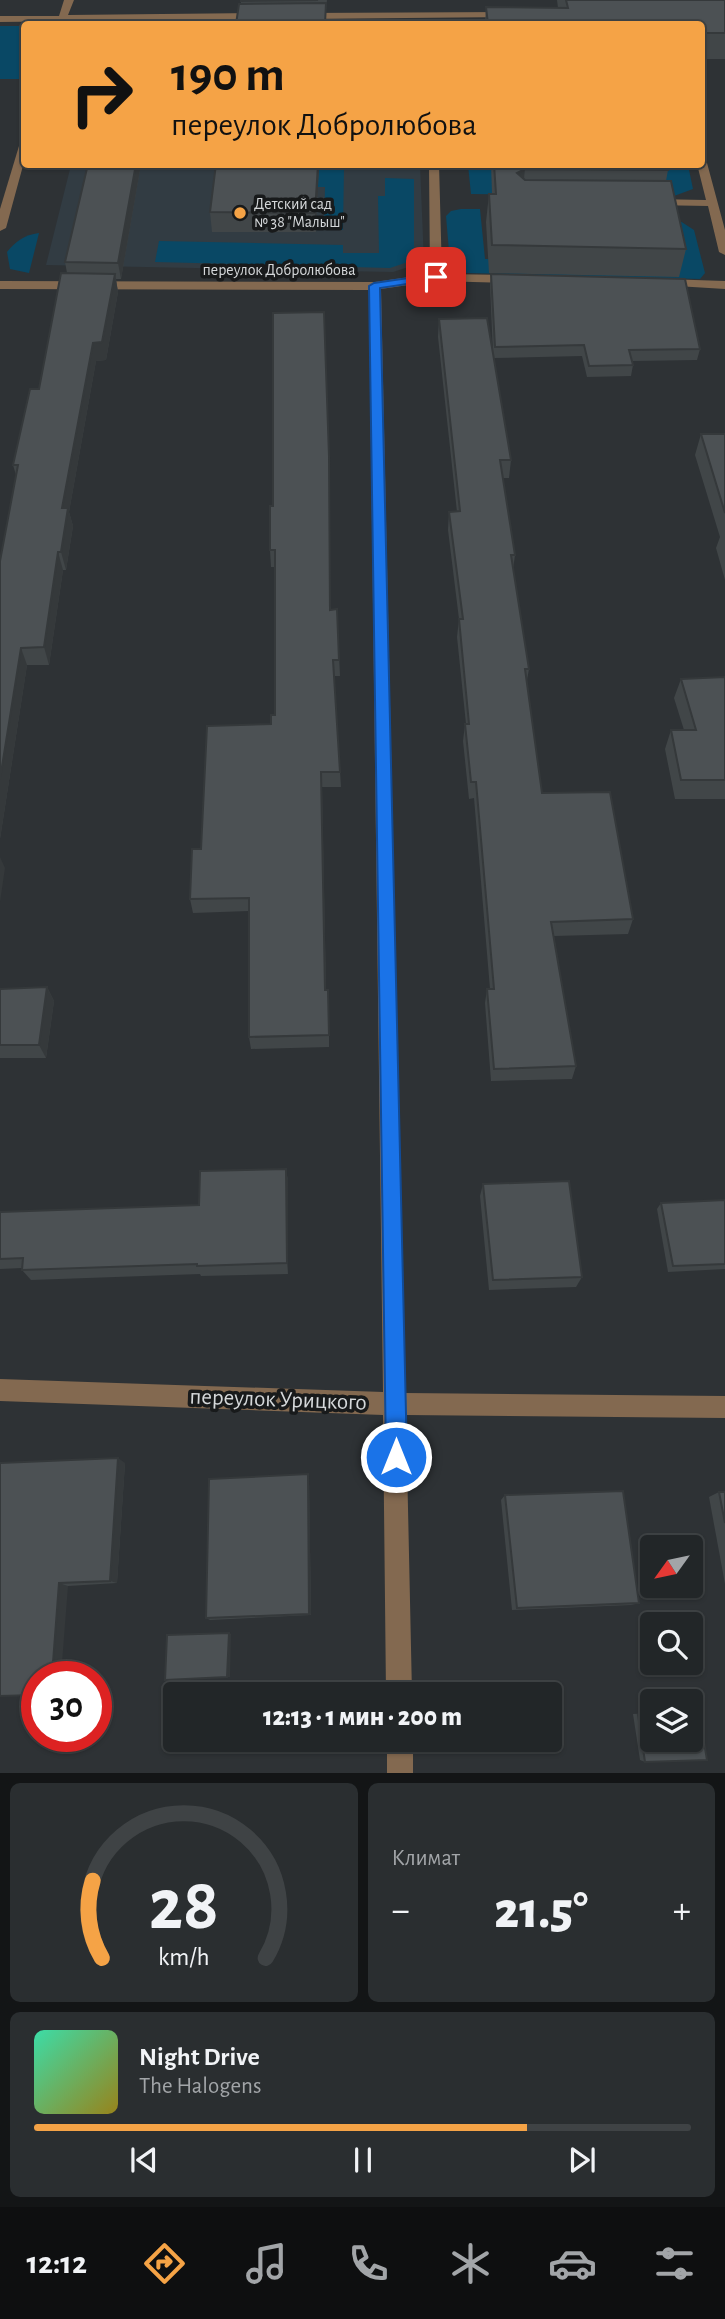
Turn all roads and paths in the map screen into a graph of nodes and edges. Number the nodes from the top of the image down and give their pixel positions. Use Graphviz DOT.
graph roads {
  1 [pos="69,0"];
  2 [pos="513,15"];
  3 [pos="264,16"];
  4 [pos="291,16"];
  5 [pos="0,19"];
  6 [pos="63,19"];
  7 [pos="432,20"];
  8 [pos="21,156"];
  9 [pos="435,168"];
  10 [pos="703,168"];
  11 [pos="644,202"];
  12 [pos="712,203"];
  13 [pos="0,228"];
  14 [pos="725,252"];
  15 [pos="436,277"];
  16 [pos="533,279"];
  17 [pos="656,283"];
  18 [pos="0,285"];
  19 [pos="725,285"];
  20 [pos="374,286"];
  21 [pos="0,1390"];
  22 [pos="396,1404"];
  23 [pos="725,1407"];
  24 [pos="399,1682"];
  25 [pos="400,1752"];
  26 [pos="400,1773"];
  1 -- 6 [label="street"];
  2 -- 7 [label="street"];
  3 -- 6 [label="street"];
  4 -- 7 [label="street"];
  5 -- 6 [label="street"];
  8 -- 13 [label="street"];
  9 -- 15 [label="street"];
  10 -- 12 [label="street"];
  11 -- 12 [label="street"];
  12 -- 14 [label="street"];
  15 -- 16 [label="street, переулок Добролюбова"];
  15 -- 20 [label="street, переулок Добролюбова"];
  17 -- 19 [label="street"];
  18 -- 20 [label="street, переулок Добролюбова"];
  20 -- 22 [label="street"];
  21 -- 22 [label="street, переулок Урицкого"];
  22 -- 23 [label="street, переулок Урицкого"];
  22 -- 24 [label="street"];
  25 -- 26 [label="street"];
}
